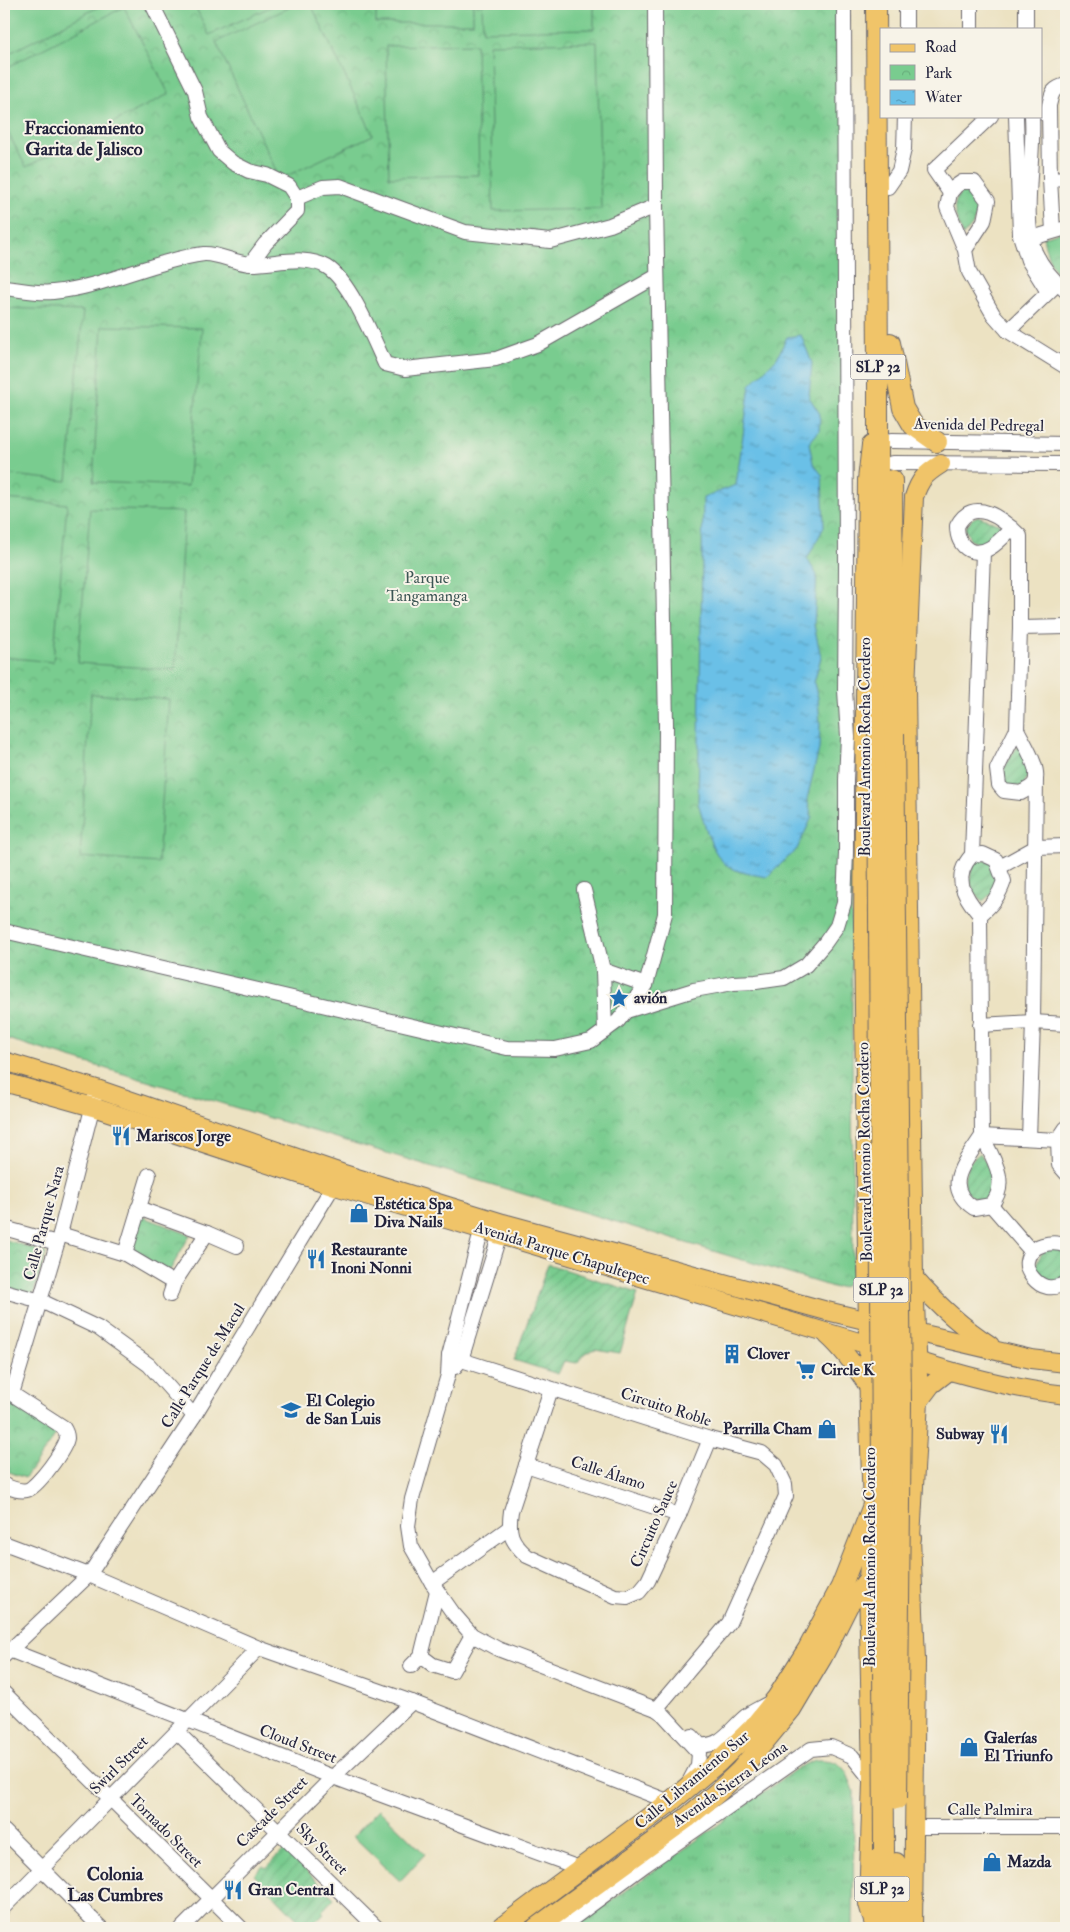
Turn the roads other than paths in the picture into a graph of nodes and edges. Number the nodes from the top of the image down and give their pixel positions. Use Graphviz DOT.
graph roads {
  1 [pos="152,4"];
  2 [pos="655,4"];
  3 [pos="844,4"];
  4 [pos="876,4"];
  5 [pos="888,4"];
  6 [pos="906,4"];
  7 [pos="971,4"];
  8 [pos="1026,4"];
  9 [pos="888,28"];
  10 [pos="906,28"];
  11 [pos="971,28"];
  12 [pos="1026,28"];
  13 [pos="1066,85"];
  14 [pos="1049,107"];
  15 [pos="888,118"];
  16 [pos="905,118"];
  17 [pos="989,118"];
  18 [pos="1016,118"];
  19 [pos="1032,118"];
  20 [pos="1042,118"];
  21 [pos="1042,118"];
  22 [pos="1033,131"];
  23 [pos="1018,148"];
  24 [pos="1050,178"];
  25 [pos="1066,178"];
  26 [pos="888,188"];
  27 [pos="950,193"];
  28 [pos="297,198"];
  29 [pos="656,206"];
  30 [pos="1060,229"];
  31 [pos="1026,237"];
  32 [pos="965,250"];
  33 [pos="250,264"];
  34 [pos="657,276"];
  35 [pos="4,288"];
  36 [pos="1057,289"];
  37 [pos="1008,331"];
  38 [pos="890,343"];
  39 [pos="1066,367"];
  40 [pos="878,375"];
  41 [pos="891,441"];
  42 [pos="937,442"];
  43 [pos="990,443"];
  44 [pos="1066,444"];
  45 [pos="990,462"];
  46 [pos="892,463"];
  47 [pos="941,464"];
  48 [pos="1062,466"];
  49 [pos="1012,528"];
  50 [pos="983,552"];
  51 [pos="894,624"];
  52 [pos="1066,627"];
  53 [pos="1020,628"];
  54 [pos="906,688"];
  55 [pos="1017,729"];
  56 [pos="886,732"];
  57 [pos="1036,777"];
  58 [pos="1066,846"];
  59 [pos="1036,847"];
  60 [pos="972,855"];
  61 [pos="1000,867"];
  62 [pos="584,890"];
  63 [pos="980,915"];
  64 [pos="4,931"];
  65 [pos="603,970"];
  66 [pos="646,984"];
  67 [pos="626,1010"];
  68 [pos="1033,1022"];
  69 [pos="1066,1024"];
  70 [pos="980,1025"];
  71 [pos="605,1031"];
  72 [pos="4,1061"];
  73 [pos="4,1082"];
  74 [pos="97,1089"];
  75 [pos="93,1107"];
  76 [pos="1066,1128"];
  77 [pos="982,1136"];
  78 [pos="1029,1138"];
  79 [pos="1058,1140"];
  80 [pos="1066,1173"];
  81 [pos="149,1175"];
  82 [pos="337,1179"];
  83 [pos="991,1205"];
  84 [pos="138,1208"];
  85 [pos="483,1223"];
  86 [pos="4,1228"];
  87 [pos="501,1229"];
  88 [pos="207,1233"];
  89 [pos="58,1239"];
  90 [pos="237,1246"];
  91 [pos="1066,1246"];
  92 [pos="1032,1252"];
  93 [pos="125,1254"];
  94 [pos="867,1270"];
  95 [pos="914,1278"];
  96 [pos="1066,1283"];
  97 [pos="4,1291"];
  98 [pos="41,1301"];
  99 [pos="868,1320"];
  100 [pos="822,1332"];
  101 [pos="917,1332"];
  102 [pos="868,1345"];
  103 [pos="1003,1353"];
  104 [pos="455,1358"];
  105 [pos="918,1361"];
  106 [pos="1066,1363"];
  107 [pos="949,1371"];
  108 [pos="551,1388"];
  109 [pos="868,1388"];
  110 [pos="8,1393"];
  111 [pos="1066,1395"];
  112 [pos="919,1401"];
  113 [pos="194,1416"];
  114 [pos="869,1418"];
  115 [pos="918,1420"];
  116 [pos="710,1439"];
  117 [pos="526,1465"];
  118 [pos="4,1485"];
  119 [pos="872,1508"];
  120 [pos="679,1515"];
  121 [pos="509,1528"];
  122 [pos="911,1538"];
  123 [pos="4,1543"];
  124 [pos="90,1575"];
  125 [pos="868,1580"];
  126 [pos="435,1587"];
  127 [pos="472,1635"];
  128 [pos="259,1648"];
  129 [pos="6,1652"];
  130 [pos="421,1656"];
  131 [pos="411,1666"];
  132 [pos="4,1693"];
  133 [pos="668,1695"];
  134 [pos="776,1698"];
  135 [pos="412,1702"];
  136 [pos="656,1709"];
  137 [pos="189,1720"];
  138 [pos="177,1732"];
  139 [pos="698,1746"];
  140 [pos="333,1777"];
  141 [pos="872,1781"];
  142 [pos="677,1796"];
  143 [pos="110,1800"];
  144 [pos="1066,1827"];
  145 [pos="914,1828"];
  146 [pos="4,1831"];
  147 [pos="279,1831"];
  148 [pos="890,1851"];
  149 [pos="645,1865"];
  150 [pos="42,1868"];
  151 [pos="582,1869"];
  152 [pos="619,1869"];
  153 [pos="896,1875"];
  154 [pos="913,1898"];
  155 [pos="210,1900"];
  156 [pos="4,1907"];
  157 [pos="101,1928"];
  158 [pos="182,1928"];
  159 [pos="241,1928"];
  160 [pos="377,1928"];
  161 [pos="501,1928"];
  162 [pos="536,1928"];
  163 [pos="560,1928"];
  164 [pos="875,1928"];
  165 [pos="880,1928"];
  166 [pos="896,1928"];
  167 [pos="914,1928"];
  1 -- 28 [label="street"];
  2 -- 29 [label="street"];
  3 -- 67 [label="street"];
  4 -- 40 [label="highway, SLP 32"];
  5 -- 9 [label="highway"];
  6 -- 10 [label="street"];
  7 -- 11 [label="street"];
  8 -- 12 [label="street"];
  13 -- 14 [label="street"];
  14 -- 21 [label="street"];
  14 -- 24 [label="street"];
  15 -- 26 [label="highway, SLP 32"];
  16 -- 26 [label="street"];
  17 -- 27 [label="street"];
  18 -- 23 [label="street"];
  19 -- 22 [label="street"];
  20 -- 22 [label="street"];
  22 -- 23 [label="street"];
  22 -- 31 [label="street"];
  23 -- 31 [label="street"];
  24 -- 25 [label="street"];
  24 -- 30 [label="street"];
  26 -- 38 [label="highway, SLP 32"];
  27 -- 32 [label="street"];
  27 -- 32 [label="street"];
  28 -- 29 [label="street"];
  28 -- 33 [label="street"];
  29 -- 34 [label="street"];
  30 -- 31 [label="street"];
  31 -- 36 [label="street"];
  32 -- 37 [label="street"];
  33 -- 34 [label="street"];
  33 -- 35 [label="street"];
  34 -- 66 [label="street"];
  36 -- 37 [label="street"];
  37 -- 39 [label="street"];
  38 -- 41 [label="highway, SLP 32"];
  38 -- 42 [label="highway"];
  40 -- 56 [label="highway, SLP 32"];
  40 -- 94 [label="main road, Boulevard Antonio Rocha Cordero"];
  41 -- 42 [label="street, Avenida del Pedregal"];
  41 -- 46 [label="highway, SLP 32"];
  42 -- 43 [label="street, Avenida del Pedregal"];
  43 -- 44 [label="street, Avenida del Pedregal"];
  43 -- 45 [label="street"];
  45 -- 47 [label="street"];
  45 -- 48 [label="street"];
  46 -- 47 [label="street"];
  46 -- 51 [label="highway, SLP 32"];
  47 -- 54 [label="main road"];
  49 -- 50 [label="street"];
  49 -- 50 [label="street"];
  49 -- 53 [label="street"];
  50 -- 60 [label="street"];
  51 -- 54 [label="highway"];
  51 -- 56 [label="highway, SLP 32"];
  52 -- 53 [label="street"];
  53 -- 55 [label="street"];
  54 -- 95 [label="main road"];
  55 -- 57 [label="street"];
  55 -- 57 [label="street"];
  56 -- 148 [label="highway, SLP 32, bridge"];
  57 -- 59 [label="street"];
  58 -- 59 [label="street"];
  59 -- 61 [label="street"];
  59 -- 68 [label="street"];
  60 -- 61 [label="street"];
  60 -- 63 [label="street"];
  61 -- 63 [label="street"];
  62 -- 65 [label="street"];
  63 -- 70 [label="street"];
  64 -- 71 [label="street"];
  65 -- 66 [label="street"];
  65 -- 71 [label="street"];
  66 -- 67 [label="street"];
  67 -- 71 [label="street"];
  68 -- 69 [label="street"];
  68 -- 70 [label="street"];
  68 -- 78 [label="street"];
  70 -- 77 [label="street"];
  72 -- 74 [label="main road, Avenida Parque Chapultepec"];
  73 -- 75 [label="main road, Avenida Parque Chapultepec"];
  74 -- 75 [label="street, Calle Parque Nara"];
  74 -- 82 [label="main road, Avenida Parque Chapultepec"];
  75 -- 82 [label="main road, Avenida Parque Chapultepec"];
  75 -- 89 [label="street, Calle Parque Nara"];
  76 -- 79 [label="street"];
  77 -- 78 [label="street"];
  77 -- 83 [label="street"];
  77 -- 83 [label="street"];
  78 -- 79 [label="street"];
  79 -- 80 [label="street"];
  81 -- 84 [label="street"];
  82 -- 85 [label="main road, Avenida Parque Chapultepec"];
  82 -- 113 [label="street, Calle Parque de Macul"];
  83 -- 92 [label="street"];
  84 -- 88 [label="street"];
  84 -- 93 [label="street"];
  85 -- 87 [label="main road, Avenida Parque Chapultepec"];
  85 -- 104 [label="street"];
  86 -- 89 [label="street"];
  87 -- 99 [label="main road, Avenida Parque Chapultepec"];
  87 -- 100 [label="main road, Avenida Parque Chapultepec"];
  87 -- 104 [label="street"];
  88 -- 90 [label="street"];
  88 -- 93 [label="street"];
  89 -- 93 [label="street"];
  89 -- 98 [label="street, Calle Parque Nara"];
  91 -- 92 [label="street"];
  92 -- 96 [label="street"];
  94 -- 95 [label="main road"];
  94 -- 99 [label="main road, Boulevard Antonio Rocha Cordero"];
  95 -- 101 [label="main road"];
  95 -- 103 [label="main road"];
  97 -- 98 [label="street"];
  98 -- 110 [label="street, Calle Parque Nara"];
  98 -- 113 [label="street"];
  99 -- 101 [label="main road, Avenida Parque Chapultepec"];
  99 -- 102 [label="main road, Boulevard Antonio Rocha Cordero"];
  100 -- 102 [label="main road, Avenida Parque Chapultepec"];
  100 -- 109 [label="main road"];
  101 -- 103 [label="main road, Avenida Parque Chapultepec"];
  101 -- 105 [label="main road"];
  102 -- 105 [label="main road, Avenida Parque Chapultepec"];
  102 -- 109 [label="main road, Boulevard Antonio Rocha Cordero"];
  103 -- 106 [label="main road, Avenida Parque Chapultepec"];
  104 -- 108 [label="street, Circuito Roble"];
  104 -- 126 [label="street"];
  105 -- 107 [label="main road, Avenida Parque Chapultepec"];
  105 -- 112 [label="main road"];
  107 -- 111 [label="main road, Avenida Parque Chapultepec"];
  107 -- 112 [label="main road"];
  108 -- 116 [label="street, Circuito Roble"];
  108 -- 117 [label="street"];
  109 -- 114 [label="main road, Boulevard Antonio Rocha Cordero"];
  110 -- 118 [label="street, Calle Parque Nara"];
  112 -- 115 [label="main road"];
  113 -- 124 [label="street, Calle Parque de Macul"];
  114 -- 115 [label="main road"];
  114 -- 119 [label="main road, Boulevard Antonio Rocha Cordero"];
  115 -- 122 [label="main road"];
  116 -- 120 [label="street, Circuito Sauce"];
  116 -- 133 [label="street, Circuito Roble"];
  117 -- 120 [label="street, Calle Álamo"];
  117 -- 121 [label="street"];
  119 -- 125 [label="main road, Boulevard Antonio Rocha Cordero"];
  119 -- 134 [label="highway, Calle Libramiento Sur"];
  120 -- 121 [label="street, Circuito Sauce"];
  121 -- 126 [label="street"];
  122 -- 125 [label="highway, Calle Libramiento Sur"];
  122 -- 145 [label="main road"];
  123 -- 124 [label="street"];
  124 -- 128 [label="street"];
  124 -- 129 [label="street, Calle Parque de Macul"];
  125 -- 141 [label="main road, Boulevard Antonio Rocha Cordero"];
  125 -- 152 [label="highway, Calle Libramiento Sur"];
  126 -- 127 [label="street"];
  126 -- 130 [label="street"];
  127 -- 130 [label="street"];
  127 -- 136 [label="street"];
  128 -- 135 [label="street"];
  128 -- 137 [label="street, Swirl Street"];
  129 -- 137 [label="street, Cloud Street"];
  130 -- 131 [label="street"];
  132 -- 143 [label="street, Tornado Street"];
  133 -- 136 [label="street, Circuito Roble"];
  133 -- 139 [label="street"];
  134 -- 139 [label="street"];
  134 -- 142 [label="highway, Calle Libramiento Sur"];
  135 -- 140 [label="street, Cascade Street"];
  135 -- 142 [label="street"];
  136 -- 139 [label="street"];
  137 -- 138 [label="street, Swirl Street"];
  137 -- 140 [label="street, Cloud Street"];
  138 -- 143 [label="street, Swirl Street"];
  138 -- 147 [label="street, Sky Street"];
  139 -- 142 [label="street"];
  140 -- 147 [label="street, Cascade Street"];
  140 -- 151 [label="street, Cloud Street"];
  141 -- 149 [label="street, Avenida Sierra Leona"];
  141 -- 164 [label="main road, Boulevard Antonio Rocha Cordero"];
  142 -- 151 [label="highway, Calle Libramiento Sur"];
  143 -- 150 [label="street, Swirl Street"];
  143 -- 155 [label="street, Tornado Street"];
  144 -- 145 [label="street, Calle Palmira"];
  145 -- 154 [label="main road"];
  146 -- 150 [label="street"];
  147 -- 155 [label="street, Cascade Street"];
  147 -- 160 [label="street, Sky Street"];
  148 -- 153 [label="highway, SLP 32"];
  148 -- 165 [label="highway, SLP 32"];
  149 -- 152 [label="highway"];
  149 -- 163 [label="street, Avenida Sierra Leona"];
  150 -- 156 [label="street, Swirl Street"];
  150 -- 157 [label="street"];
  151 -- 161 [label="highway, Calle Libramiento Sur"];
  152 -- 162 [label="highway, Calle Libramiento Sur"];
  153 -- 154 [label="highway"];
  153 -- 166 [label="highway, SLP 32"];
  154 -- 167 [label="main road"];
  155 -- 158 [label="street, Cascade Street"];
  155 -- 159 [label="street, Tornado Street"];
}
